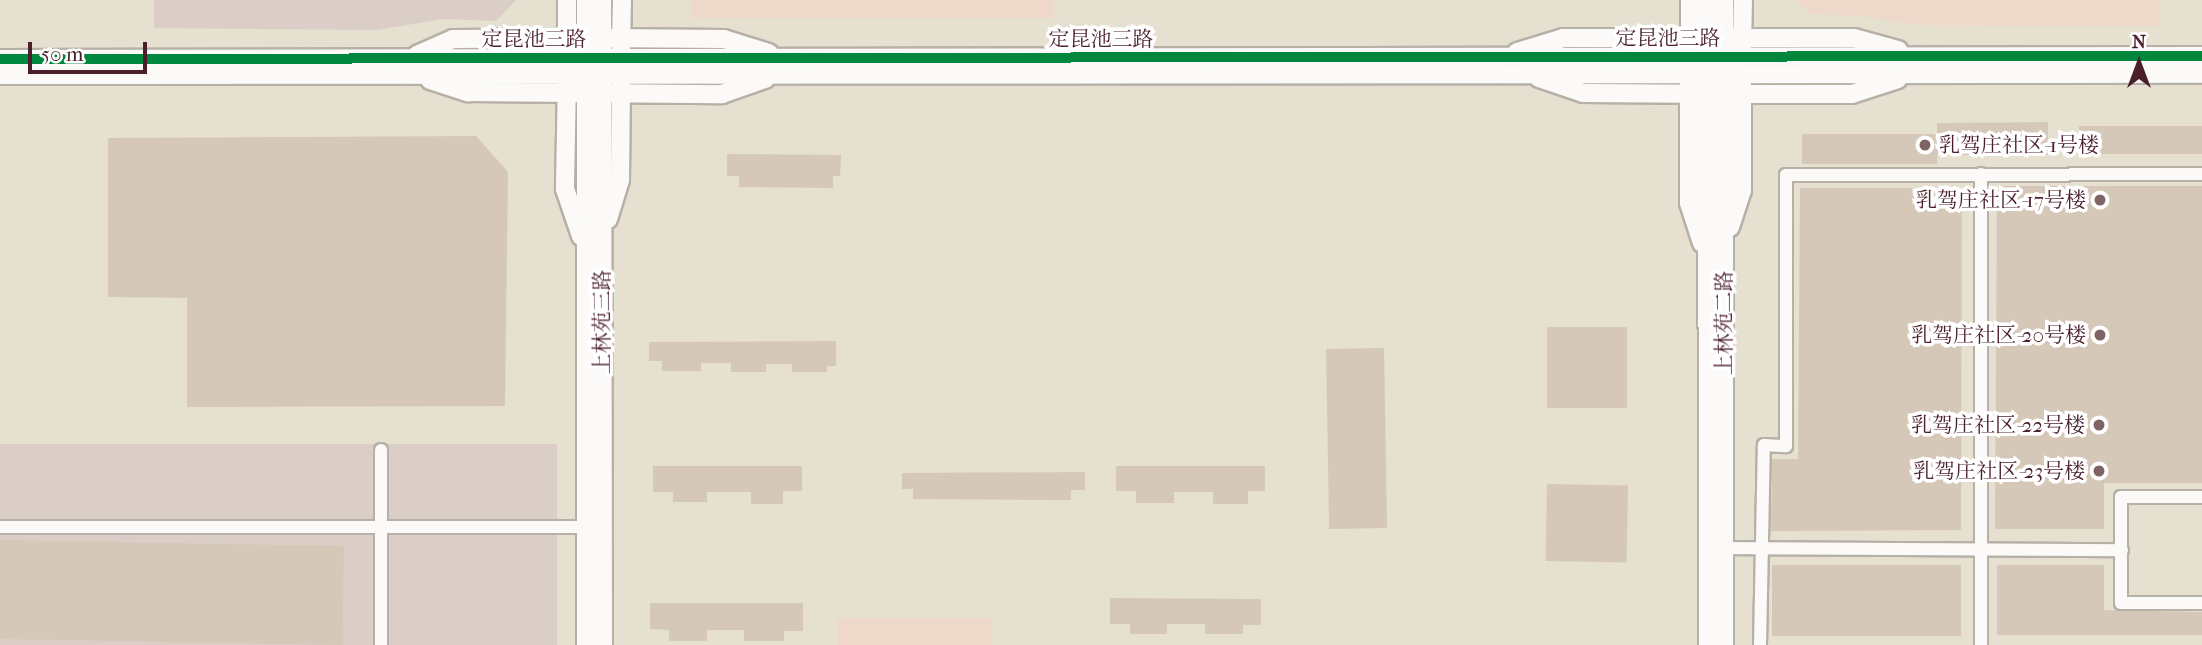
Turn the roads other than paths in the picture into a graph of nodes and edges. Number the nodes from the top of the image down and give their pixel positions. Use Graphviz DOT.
graph roads {
  1 [pos="567,0"];
  2 [pos="586,0"];
  3 [pos="602,0"];
  4 [pos="622,0"];
  5 [pos="1690,0"];
  6 [pos="1707,0"];
  7 [pos="1724,0"];
  8 [pos="1743,0"];
  9 [pos="621,38"];
  10 [pos="1716,38"];
  11 [pos="594,39"];
  12 [pos="567,40"];
  13 [pos="1922,56"];
  14 [pos="2202,56"];
  15 [pos="1500,57"];
  16 [pos="0,59"];
  17 [pos="1716,65"];
  18 [pos="594,66"];
  19 [pos="621,66"];
  20 [pos="783,66"];
  21 [pos="410,67"];
  22 [pos="1526,74"];
  23 [pos="1915,74"];
  24 [pos="2202,74"];
  25 [pos="0,75"];
  26 [pos="567,75"];
  27 [pos="594,93"];
  28 [pos="621,93"];
  29 [pos="1716,94"];
  30 [pos="1981,174"];
  31 [pos="2202,174"];
  32 [pos="602,236"];
  33 [pos="586,252"];
  34 [pos="381,450"];
  35 [pos="2202,498"];
  36 [pos="0,527"];
  37 [pos="380,527"];
  38 [pos="594,527"];
  39 [pos="1715,548"];
  40 [pos="1763,548"];
  41 [pos="1979,550"];
  42 [pos="2122,550"];
  43 [pos="2202,603"];
  44 [pos="381,645"];
  45 [pos="586,645"];
  46 [pos="603,645"];
  47 [pos="1708,645"];
  48 [pos="1724,645"];
  49 [pos="1760,645"];
  50 [pos="1981,645"];
  1 -- 12 [label="street"];
  2 -- 11 [label="street, 上林苑三路"];
  3 -- 11 [label="street, 上林苑三路"];
  4 -- 9 [label="street"];
  5 -- 10 [label="street"];
  6 -- 10 [label="street, 上林苑二路"];
  7 -- 10 [label="street, 上林苑二路"];
  8 -- 10 [label="street"];
  9 -- 11 [label="street"];
  9 -- 19 [label="street"];
  9 -- 20 [label="street"];
  10 -- 13 [label="street"];
  10 -- 15 [label="street"];
  10 -- 17 [label="street"];
  10 -- 17 [label="street, 上林苑二路"];
  11 -- 12 [label="street"];
  11 -- 18 [label="street, 上林苑三路"];
  12 -- 21 [label="street"];
  12 -- 26 [label="street"];
  13 -- 14 [label="street, 定昆池三路"];
  13 -- 17 [label="street, 定昆池三路"];
  15 -- 17 [label="street, 定昆池三路"];
  15 -- 20 [label="street, 定昆池三路"];
  16 -- 21 [label="street, 定昆池三路"];
  17 -- 22 [label="street, 定昆池三路"];
  17 -- 23 [label="street, 定昆池三路"];
  17 -- 29 [label="street, 上林苑二路"];
  17 -- 29 [label="street"];
  18 -- 19 [label="street, 定昆池三路"];
  18 -- 26 [label="street, 定昆池三路"];
  18 -- 27 [label="street, 上林苑三路"];
  19 -- 20 [label="street, 定昆池三路"];
  19 -- 28 [label="street"];
  20 -- 22 [label="street, 定昆池三路"];
  20 -- 28 [label="street"];
  21 -- 25 [label="street, 定昆池三路"];
  21 -- 26 [label="street, 定昆池三路"];
  21 -- 26 [label="street"];
  22 -- 29 [label="street"];
  23 -- 24 [label="street, 定昆池三路"];
  23 -- 29 [label="street"];
  26 -- 27 [label="street"];
  26 -- 33 [label="street"];
  27 -- 28 [label="street"];
  27 -- 32 [label="street, 上林苑三路"];
  27 -- 33 [label="street, 上林苑三路"];
  28 -- 32 [label="street"];
  29 -- 39 [label="street, 上林苑二路"];
  29 -- 39 [label="street, 上林苑二路"];
  30 -- 31 [label="street"];
  30 -- 40 [label="street"];
  30 -- 41 [label="street"];
  32 -- 38 [label="street, 上林苑三路"];
  33 -- 38 [label="street, 上林苑三路"];
  34 -- 37 [label="street"];
  35 -- 42 [label="street"];
  36 -- 37 [label="street"];
  37 -- 38 [label="street"];
  37 -- 44 [label="street"];
  38 -- 45 [label="street, 上林苑三路"];
  38 -- 46 [label="street, 上林苑三路"];
  39 -- 40 [label="street"];
  39 -- 47 [label="street, 上林苑二路"];
  39 -- 48 [label="street, 上林苑二路"];
  40 -- 41 [label="street"];
  40 -- 49 [label="street"];
  41 -- 42 [label="street"];
  41 -- 50 [label="street"];
  42 -- 43 [label="street"];
}
